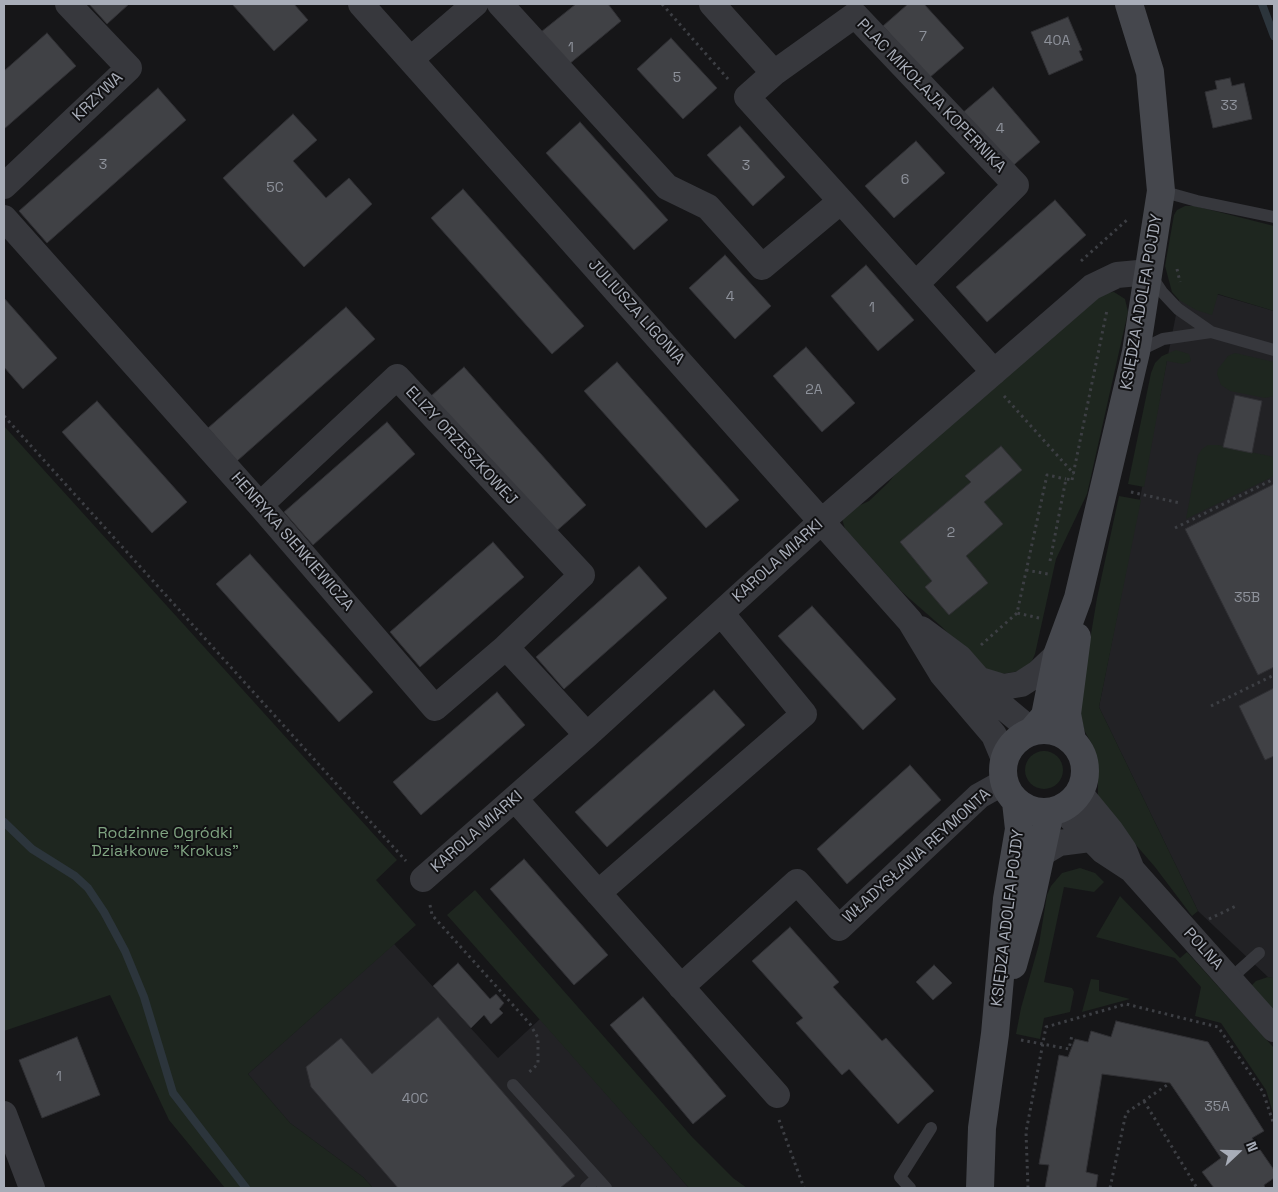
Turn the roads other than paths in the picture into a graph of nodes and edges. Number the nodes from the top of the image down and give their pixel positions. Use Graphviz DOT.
graph roads {
  1 [pos="68,4"];
  2 [pos="361,4"];
  3 [pos="475,4"];
  4 [pos="500,4"];
  5 [pos="712,4"];
  6 [pos="1129,4"];
  7 [pos="411,59"];
  8 [pos="774,73"];
  9 [pos="4,186"];
  10 [pos="1161,191"];
  11 [pos="841,201"];
  12 [pos="1274,217"];
  13 [pos="4,218"];
  14 [pos="1149,272"];
  15 [pos="916,284"];
  16 [pos="1210,332"];
  17 [pos="1274,350"];
  18 [pos="1136,352"];
  19 [pos="994,372"];
  20 [pos="260,505"];
  21 [pos="822,521"];
  22 [pos="1078,598"];
  23 [pos="721,613"];
  24 [pos="910,621"];
  25 [pos="506,647"];
  26 [pos="1058,655"];
  27 [pos="980,680"];
  28 [pos="1032,731"];
  29 [pos="586,735"];
  30 [pos="1072,740"];
  31 [pos="1008,781"];
  32 [pos="515,799"];
  33 [pos="1064,804"];
  34 [pos="1090,839"];
  35 [pos="1039,854"];
  36 [pos="1132,870"];
  37 [pos="423,880"];
  38 [pos="598,893"];
  39 [pos="1259,953"];
  40 [pos="1230,979"];
  41 [pos="681,987"];
  42 [pos="1274,1029"];
  43 [pos="994,1034"];
  44 [pos="513,1086"];
  45 [pos="777,1095"];
  46 [pos="4,1114"];
  47 [pos="931,1128"];
  48 [pos="597,1178"];
  49 [pos="32,1188"];
  50 [pos="586,1188"];
  51 [pos="606,1188"];
  52 [pos="910,1188"];
  53 [pos="980,1188"];
  1 -- 9 [label="street, KRZYWA"];
  2 -- 7 [label="street, JULIUSZA LIGONIA"];
  3 -- 7 [label="street"];
  4 -- 11 [label="street"];
  5 -- 8 [label="street"];
  6 -- 10 [label="street, KSIĘDZA ADOLFA POJDY"];
  7 -- 21 [label="street, JULIUSZA LIGONIA"];
  8 -- 11 [label="street, PLAC MIKOŁAJA KOPERNIKA"];
  8 -- 15 [label="street, PLAC MIKOŁAJA KOPERNIKA"];
  10 -- 12 [label="lane"];
  10 -- 14 [label="street, KSIĘDZA ADOLFA POJDY"];
  11 -- 15 [label="street, PLAC MIKOŁAJA KOPERNIKA"];
  13 -- 20 [label="street, HENRYKA SIENKIEWICZA"];
  14 -- 16 [label="lane"];
  14 -- 18 [label="street, KSIĘDZA ADOLFA POJDY"];
  14 -- 19 [label="street, KAROLA MIARKI"];
  15 -- 19 [label="street, PLAC MIKOŁAJA KOPERNIKA"];
  16 -- 17 [label="lane"];
  16 -- 18 [label="lane"];
  18 -- 22 [label="street, KSIĘDZA ADOLFA POJDY"];
  19 -- 21 [label="street, KAROLA MIARKI"];
  20 -- 25 [label="street, HENRYKA SIENKIEWICZA"];
  20 -- 25 [label="street, ELIZY ORZESZKOWEJ"];
  21 -- 23 [label="street, KAROLA MIARKI"];
  21 -- 24 [label="street, JULIUSZA LIGONIA"];
  22 -- 26 [label="street, KSIĘDZA ADOLFA POJDY"];
  22 -- 30 [label="street, KSIĘDZA ADOLFA POJDY"];
  23 -- 29 [label="street, KAROLA MIARKI"];
  23 -- 38 [label="street"];
  24 -- 27 [label="street, JULIUSZA LIGONIA"];
  24 -- 31 [label="street, JULIUSZA LIGONIA"];
  25 -- 29 [label="street"];
  26 -- 27 [label="street"];
  26 -- 28 [label="street, KSIĘDZA ADOLFA POJDY"];
  27 -- 28 [label="street, JULIUSZA LIGONIA"];
  28 -- 30 [label="street"];
  28 -- 31 [label="street"];
  29 -- 32 [label="street, KAROLA MIARKI"];
  30 -- 33 [label="street"];
  31 -- 33 [label="street"];
  31 -- 41 [label="street, WŁADYSŁAWA REYMONTA"];
  31 -- 43 [label="street, KSIĘDZA ADOLFA POJDY"];
  32 -- 37 [label="street, KAROLA MIARKI"];
  32 -- 38 [label="street"];
  33 -- 34 [label="street, POLNA"];
  33 -- 35 [label="street, KSIĘDZA ADOLFA POJDY"];
  33 -- 36 [label="street, POLNA"];
  34 -- 35 [label="street"];
  34 -- 36 [label="street, POLNA"];
  35 -- 43 [label="street, KSIĘDZA ADOLFA POJDY"];
  36 -- 40 [label="street, POLNA"];
  38 -- 41 [label="street"];
  39 -- 40 [label="lane"];
  40 -- 42 [label="street, POLNA"];
  41 -- 45 [label="street"];
  43 -- 53 [label="street, KSIĘDZA ADOLFA POJDY"];
  44 -- 48 [label="lane"];
  46 -- 49 [label="street"];
  47 -- 52 [label="lane"];
  48 -- 50 [label="lane"];
  48 -- 51 [label="lane"];
}
